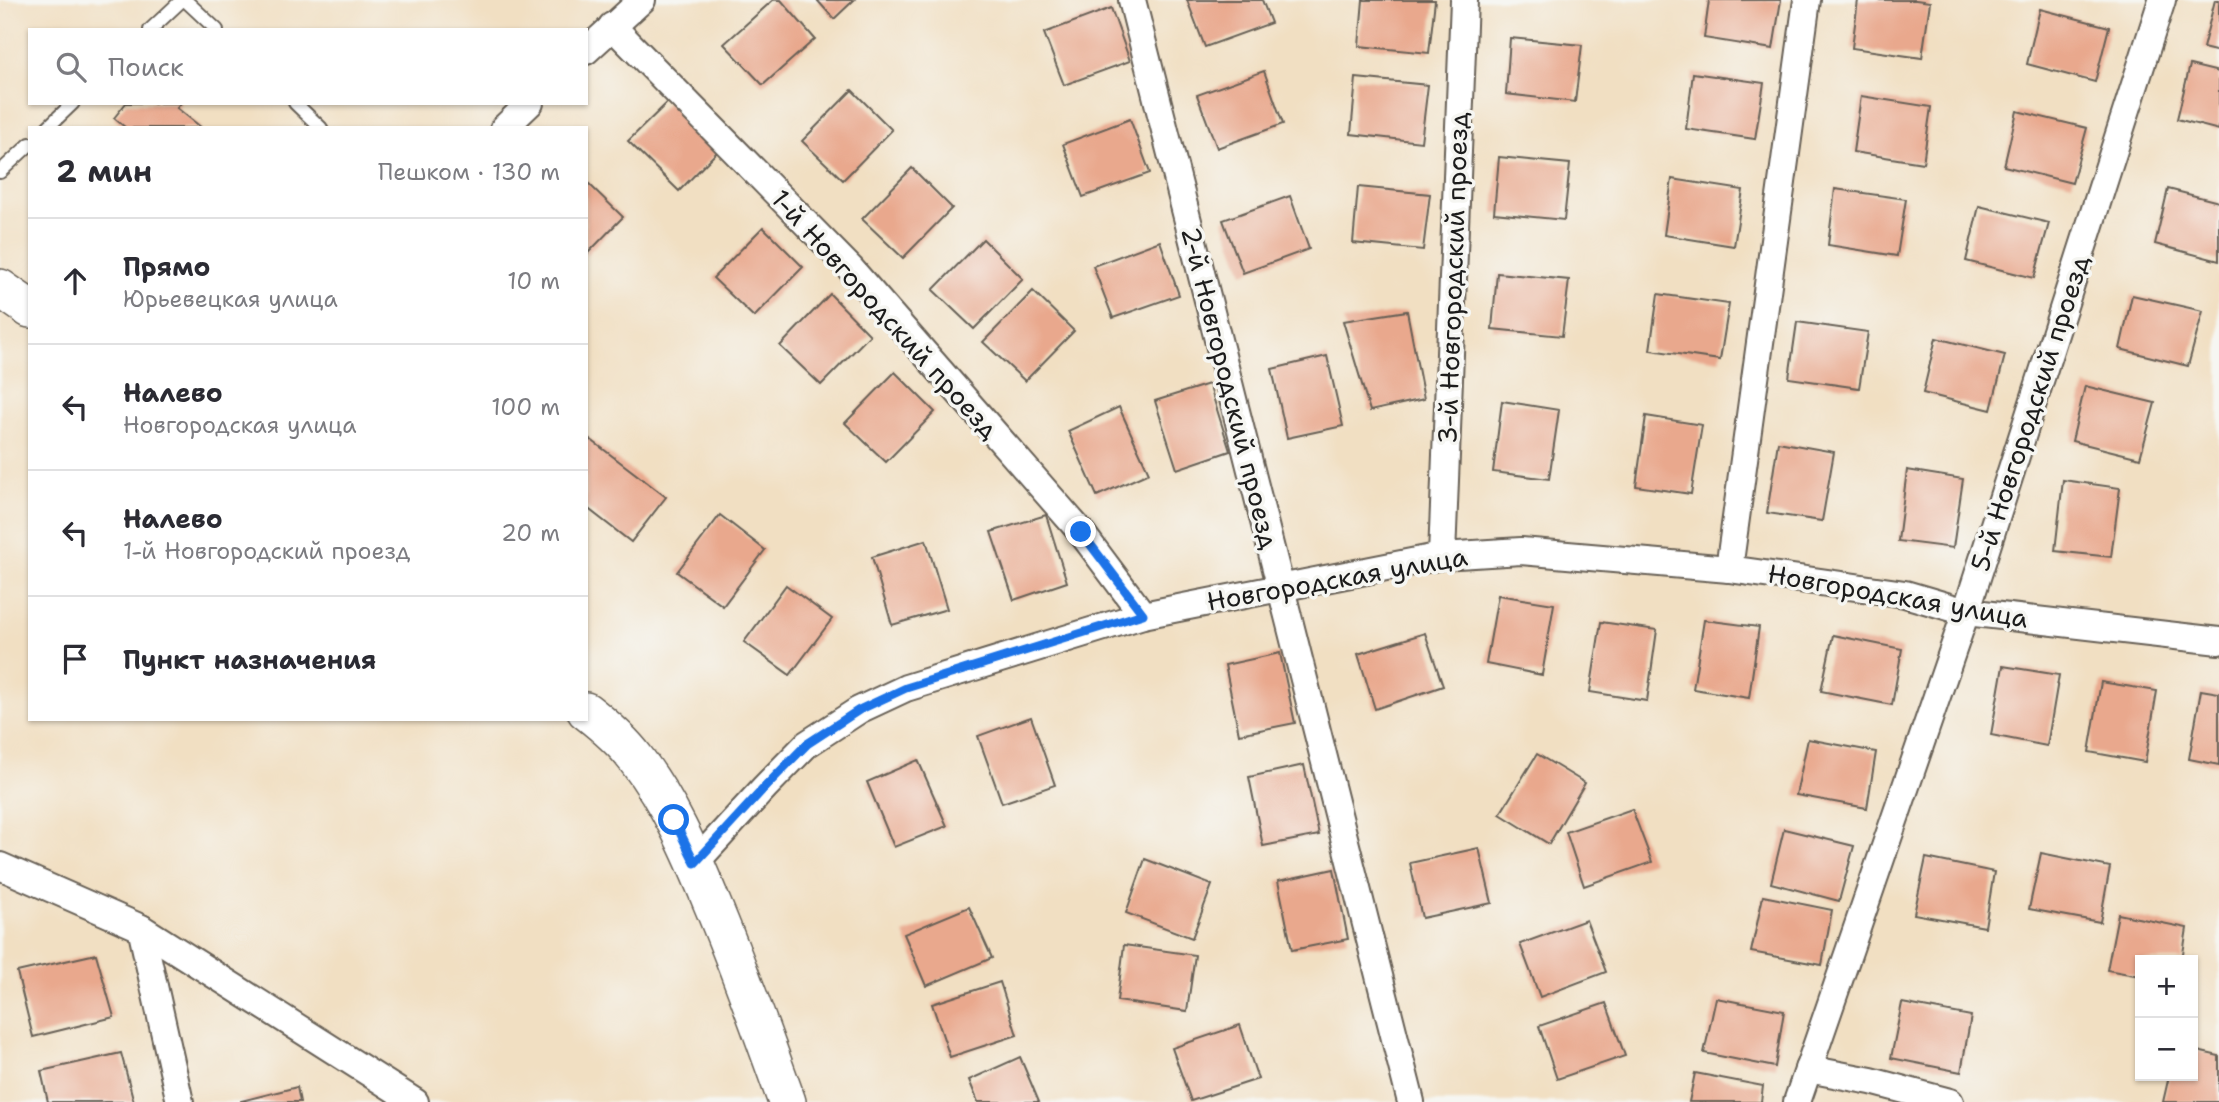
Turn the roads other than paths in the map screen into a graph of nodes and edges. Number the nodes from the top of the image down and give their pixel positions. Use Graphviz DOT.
graph roads {
  1 [pos="183,0"];
  2 [pos="642,0"];
  3 [pos="1132,0"];
  4 [pos="1464,0"];
  5 [pos="1807,0"];
  6 [pos="2162,0"];
  7 [pos="612,26"];
  8 [pos="152,28"];
  9 [pos="215,28"];
  10 [pos="588,49"];
  11 [pos="71,105"];
  12 [pos="297,105"];
  13 [pos="528,105"];
  14 [pos="49,126"];
  15 [pos="319,126"];
  16 [pos="506,126"];
  17 [pos="28,146"];
  18 [pos="0,172"];
  19 [pos="0,288"];
  20 [pos="28,308"];
  21 [pos="1442,556"];
  22 [pos="1729,569"];
  23 [pos="1280,587"];
  24 [pos="1966,612"];
  25 [pos="1143,614"];
  26 [pos="2219,641"];
  27 [pos="588,713"];
  28 [pos="695,863"];
  29 [pos="0,866"];
  30 [pos="141,928"];
  31 [pos="1808,1069"];
  32 [pos="180,1102"];
  33 [pos="415,1102"];
  34 [pos="787,1102"];
  35 [pos="1411,1102"];
  36 [pos="1797,1102"];
  37 [pos="1950,1102"];
  1 -- 8 [label="lane"];
  1 -- 9 [label="lane"];
  2 -- 7 [label="street"];
  3 -- 23 [label="street, 2-й Новгородский проезд"];
  4 -- 21 [label="street, 3-й Новгородский проезд"];
  5 -- 22 [label="street"];
  6 -- 24 [label="street, 5-й Новгородский проезд"];
  7 -- 10 [label="street"];
  7 -- 25 [label="street, 1-й Новгородский проезд"];
  11 -- 14 [label="lane"];
  12 -- 15 [label="lane"];
  13 -- 16 [label="street"];
  17 -- 18 [label="lane"];
  19 -- 20 [label="main road"];
  21 -- 22 [label="street, Новгородская улица"];
  21 -- 23 [label="street, Новгородская улица"];
  22 -- 24 [label="street, Новгородская улица"];
  23 -- 25 [label="street, Новгородская улица"];
  23 -- 35 [label="street, 2-й Новгородский проезд"];
  24 -- 26 [label="street, Новгородская улица"];
  24 -- 31 [label="street, 5-й Новгородский проезд"];
  25 -- 28 [label="street, Новгородская улица"];
  27 -- 28 [label="main road"];
  28 -- 34 [label="main road"];
  29 -- 30 [label="street"];
  30 -- 32 [label="street"];
  30 -- 33 [label="street"];
  31 -- 36 [label="street, 5-й Новгородский проезд"];
  31 -- 37 [label="street"];
}
